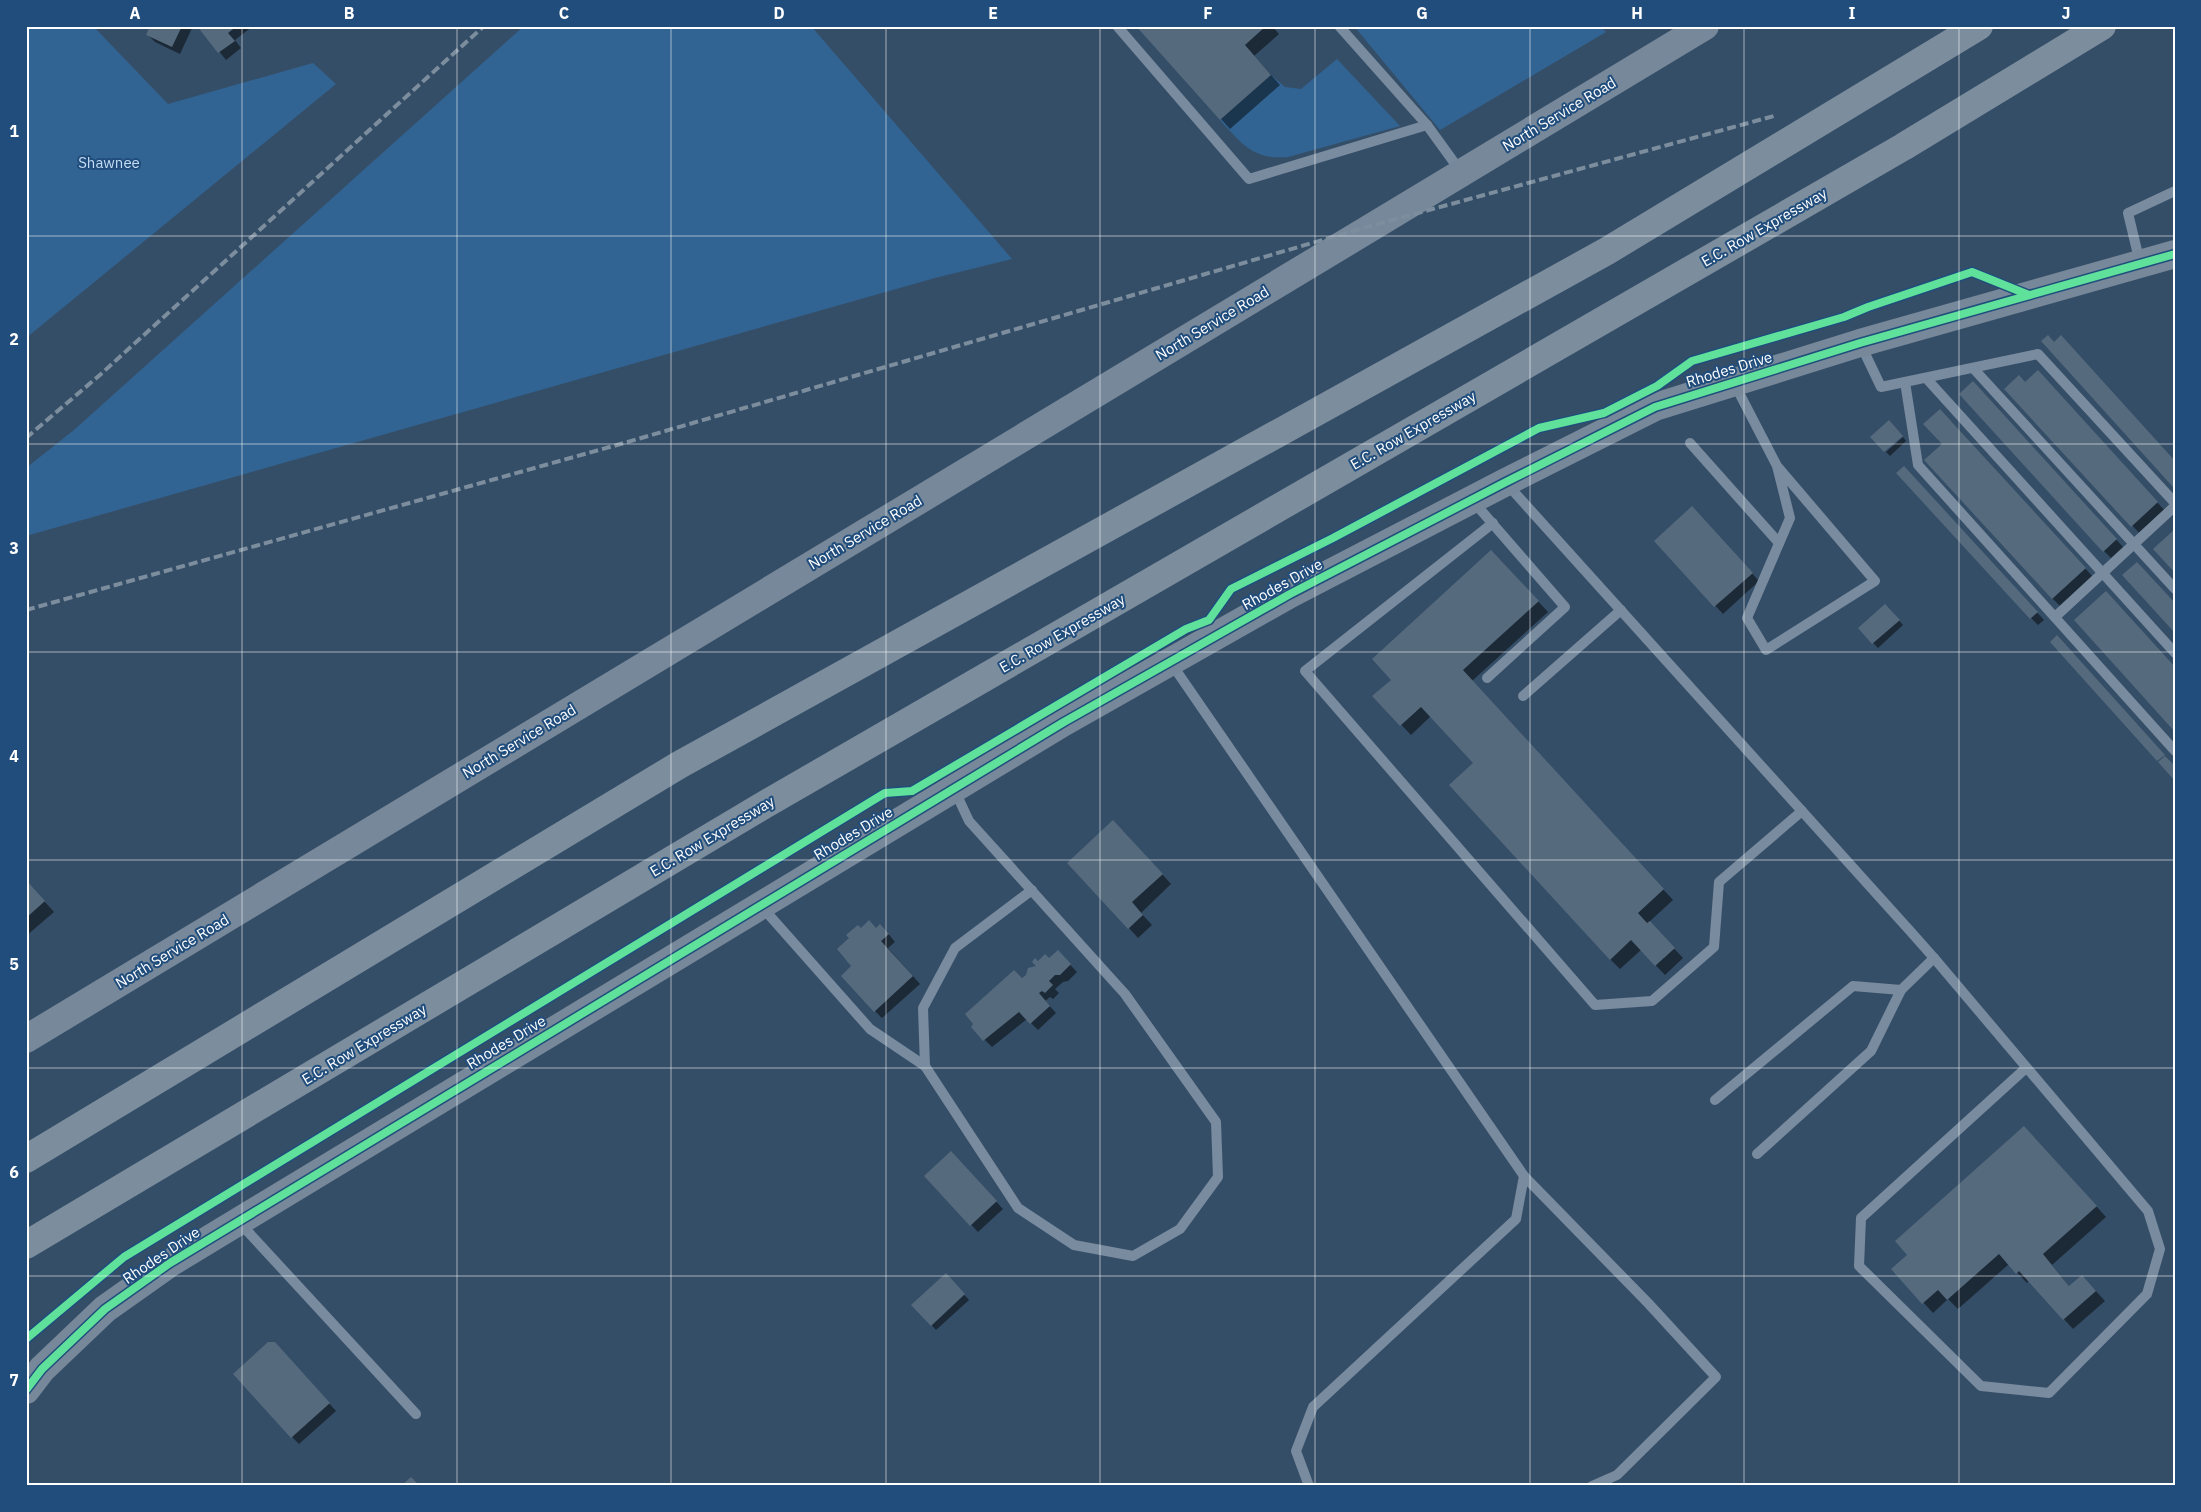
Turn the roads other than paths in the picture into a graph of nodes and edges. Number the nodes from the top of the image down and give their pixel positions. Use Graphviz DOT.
graph roads {
  1 [pos="1117,26"];
  2 [pos="1338,26"];
  3 [pos="1705,26"];
  4 [pos="1979,26"];
  5 [pos="2102,26"];
  6 [pos="1427,125"];
  7 [pos="1462,172"];
  8 [pos="2175,191"];
  9 [pos="2175,254"];
  10 [pos="2140,264"];
  11 [pos="1860,342"];
  12 [pos="1973,368"];
  13 [pos="1926,378"];
  14 [pos="1734,382"];
  15 [pos="1905,382"];
  16 [pos="1690,443"];
  17 [pos="1777,466"];
  18 [pos="1506,482"];
  19 [pos="1472,499"];
  20 [pos="2175,505"];
  21 [pos="1493,523"];
  22 [pos="1779,543"];
  23 [pos="2134,544"];
  24 [pos="2102,573"];
  25 [pos="2175,589"];
  26 [pos="1621,610"];
  27 [pos="2055,617"];
  28 [pos="2175,653"];
  29 [pos="1170,662"];
  30 [pos="1487,678"];
  31 [pos="1523,696"];
  32 [pos="2175,751"];
  33 [pos="954,788"];
  34 [pos="1802,811"];
  35 [pos="1032,890"];
  36 [pos="760,905"];
  37 [pos="1934,958"];
  38 [pos="1901,990"];
  39 [pos="26,1039"];
  40 [pos="925,1066"];
  41 [pos="2026,1068"];
  42 [pos="1715,1100"];
  43 [pos="1757,1154"];
  44 [pos="26,1159"];
  45 [pos="1524,1176"];
  46 [pos="238,1222"];
  47 [pos="26,1246"];
  48 [pos="26,1390"];
  49 [pos="416,1414"];
  50 [pos="1309,1486"];
  51 [pos="1592,1486"];
  1 -- 6 [label="lane"];
  2 -- 6 [label="lane"];
  3 -- 7 [label="street, North Service Road"];
  4 -- 44 [label="highway"];
  5 -- 47 [label="highway, E.C. Row Expressway"];
  6 -- 7 [label="lane"];
  7 -- 39 [label="street, North Service Road"];
  8 -- 10 [label="lane"];
  9 -- 10 [label="street, Rhodes Drive"];
  10 -- 11 [label="street, Rhodes Drive"];
  11 -- 14 [label="street, Rhodes Drive"];
  11 -- 15 [label="lane"];
  12 -- 13 [label="lane"];
  12 -- 20 [label="lane"];
  12 -- 23 [label="lane"];
  13 -- 15 [label="lane"];
  13 -- 24 [label="lane"];
  14 -- 17 [label="lane"];
  14 -- 18 [label="street, Rhodes Drive"];
  15 -- 27 [label="lane"];
  16 -- 22 [label="lane"];
  17 -- 22 [label="lane"];
  17 -- 22 [label="lane"];
  18 -- 19 [label="street, Rhodes Drive"];
  18 -- 26 [label="lane"];
  19 -- 21 [label="lane"];
  19 -- 29 [label="street, Rhodes Drive"];
  20 -- 23 [label="lane"];
  21 -- 30 [label="lane"];
  21 -- 34 [label="lane"];
  23 -- 24 [label="lane"];
  23 -- 25 [label="lane"];
  24 -- 27 [label="lane"];
  24 -- 28 [label="lane"];
  26 -- 31 [label="lane"];
  26 -- 34 [label="lane"];
  27 -- 32 [label="lane"];
  29 -- 33 [label="street, Rhodes Drive"];
  29 -- 45 [label="lane"];
  33 -- 35 [label="lane"];
  33 -- 36 [label="street, Rhodes Drive"];
  34 -- 37 [label="lane"];
  35 -- 40 [label="lane"];
  35 -- 40 [label="lane"];
  36 -- 40 [label="lane"];
  36 -- 46 [label="street, Rhodes Drive"];
  37 -- 38 [label="lane"];
  37 -- 41 [label="lane"];
  38 -- 42 [label="lane"];
  38 -- 43 [label="lane"];
  41 -- 41 [label="lane"];
  45 -- 50 [label="lane"];
  45 -- 51 [label="lane"];
  46 -- 48 [label="street, Rhodes Drive"];
  46 -- 49 [label="lane"];
}
